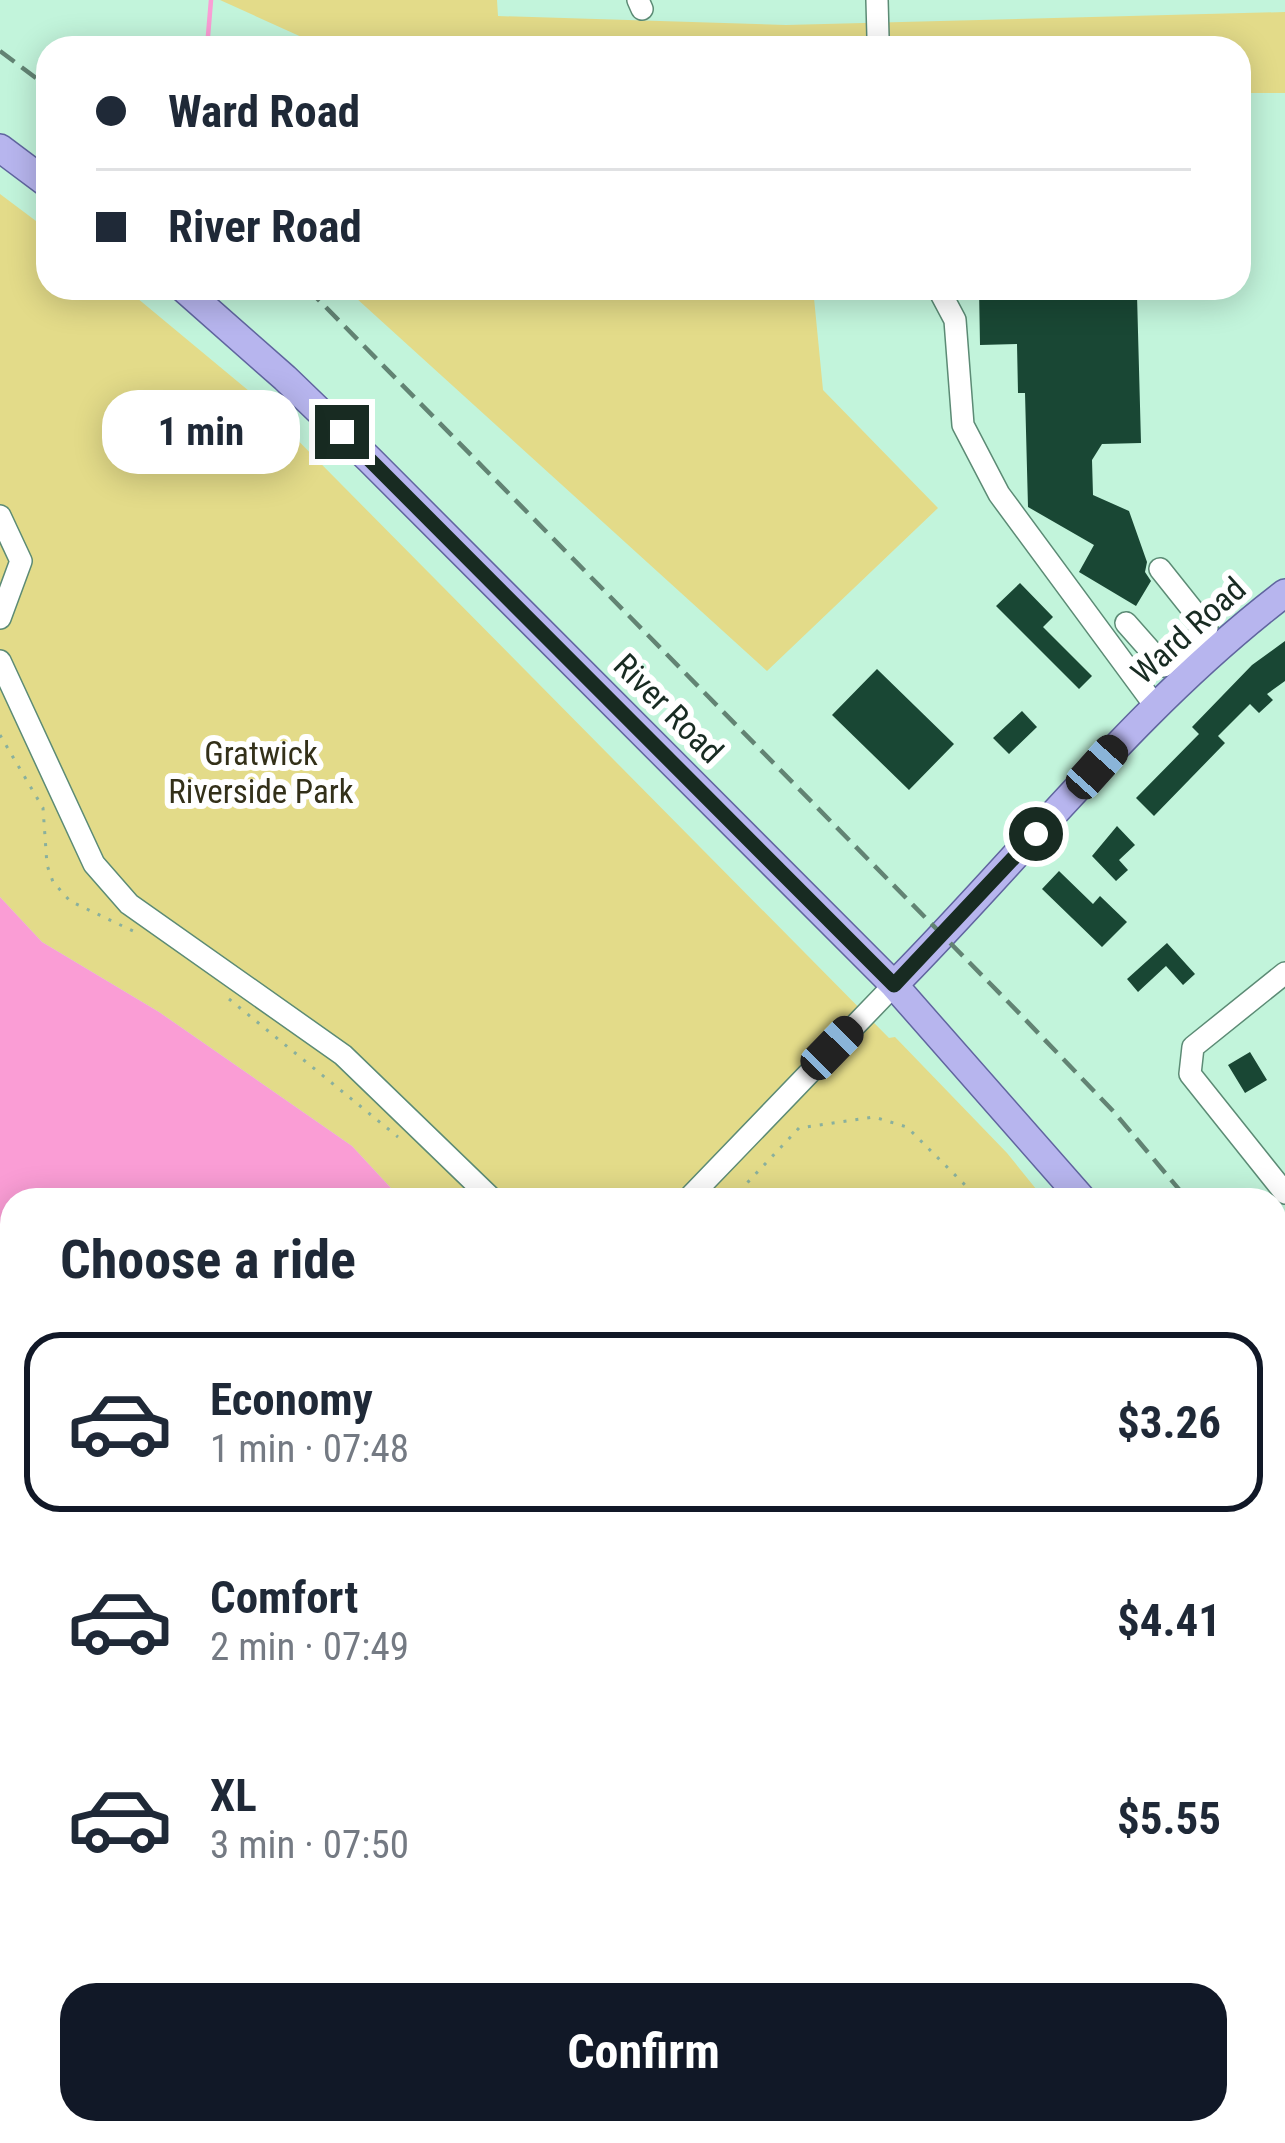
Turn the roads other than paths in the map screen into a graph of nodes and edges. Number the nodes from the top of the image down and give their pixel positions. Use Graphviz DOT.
graph roads {
  1 [pos="878,0"];
  2 [pos="878,36"];
  3 [pos="0,148"];
  4 [pos="36,175"];
  5 [pos="197,300"];
  6 [pos="944,300"];
  7 [pos="0,516"];
  8 [pos="1160,569"];
  9 [pos="1285,593"];
  10 [pos="0,618"];
  11 [pos="1126,623"];
  12 [pos="1214,636"];
  13 [pos="0,661"];
  14 [pos="1172,675"];
  15 [pos="1149,698"];
  16 [pos="1285,973"];
  17 [pos="894,985"];
  18 [pos="482,1188"];
  19 [pos="699,1188"];
  20 [pos="1072,1188"];
  21 [pos="1282,1188"];
  1 -- 2 [label="street"];
  3 -- 4 [label="main road"];
  5 -- 17 [label="main road, River Road"];
  6 -- 15 [label="street"];
  7 -- 10 [label="street"];
  8 -- 12 [label="street"];
  9 -- 12 [label="main road, Ward Road"];
  11 -- 14 [label="street"];
  12 -- 14 [label="main road, Ward Road"];
  13 -- 18 [label="street"];
  14 -- 15 [label="main road, Ward Road"];
  15 -- 17 [label="main road, Ward Road"];
  16 -- 21 [label="street"];
  17 -- 19 [label="street"];
  17 -- 20 [label="main road, River Road"];
}
